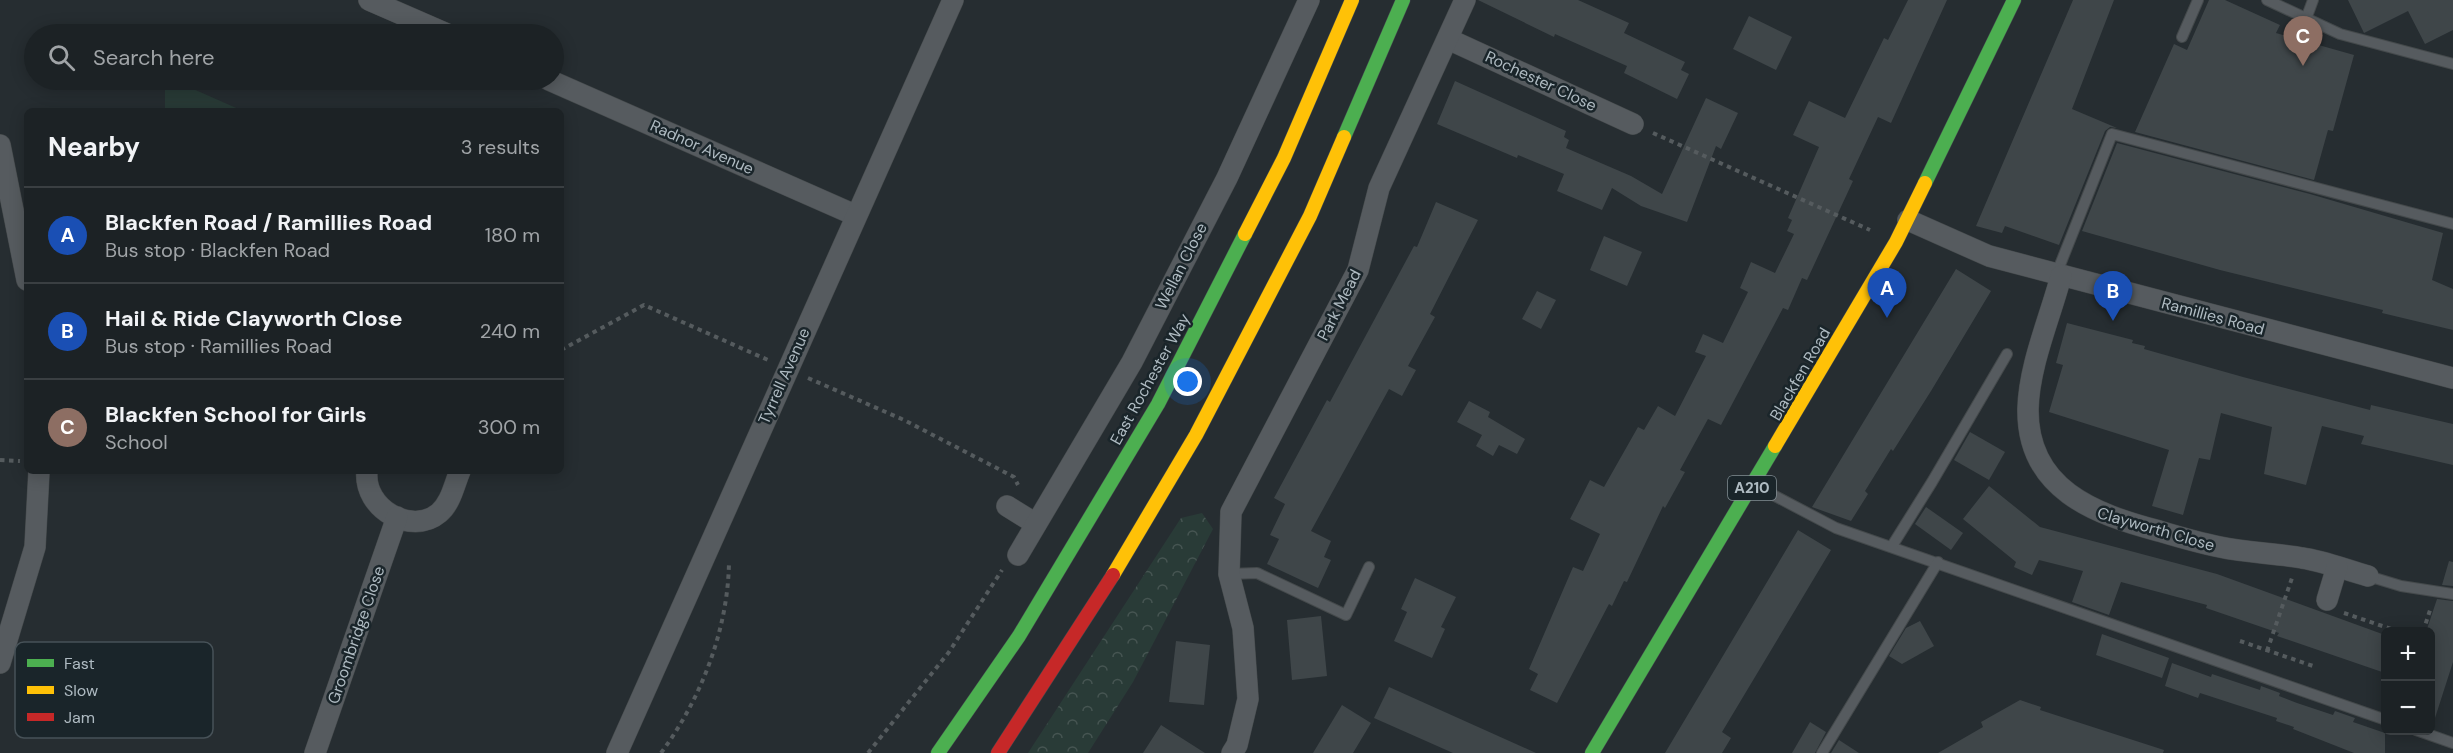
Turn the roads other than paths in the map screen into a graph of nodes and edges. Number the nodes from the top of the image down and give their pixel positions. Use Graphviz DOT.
graph roads {
  1 [pos="369,0"];
  2 [pos="953,0"];
  3 [pos="1309,0"];
  4 [pos="1352,0"];
  5 [pos="1403,0"];
  6 [pos="1465,0"];
  7 [pos="2198,0"];
  8 [pos="2267,0"];
  9 [pos="2313,0"];
  10 [pos="2012,1"];
  11 [pos="2306,19"];
  12 [pos="424,24"];
  13 [pos="2182,37"];
  14 [pos="1448,39"];
  15 [pos="2453,64"];
  16 [pos="564,87"];
  17 [pos="1633,124"];
  18 [pos="0,145"];
  19 [pos="855,215"];
  20 [pos="1908,220"];
  21 [pos="2453,224"];
  22 [pos="24,265"];
  23 [pos="2059,275"];
  24 [pos="2007,354"];
  25 [pos="2453,378"];
  26 [pos="39,474"];
  27 [pos="367,474"];
  28 [pos="458,474"];
  29 [pos="1754,485"];
  30 [pos="1007,507"];
  31 [pos="397,517"];
  32 [pos="1036,524"];
  33 [pos="1892,546"];
  34 [pos="1011,561"];
  35 [pos="1938,562"];
  36 [pos="1369,567"];
  37 [pos="2337,567"];
  38 [pos="1229,574"];
  39 [pos="2368,576"];
  40 [pos="2453,594"];
  41 [pos="2327,600"];
  42 [pos="0,663"];
  43 [pos="2381,719"];
  44 [pos="2430,735"];
  45 [pos="2453,743"];
  46 [pos="315,753"];
  47 [pos="617,753"];
  48 [pos="938,753"];
  49 [pos="998,753"];
  50 [pos="1232,753"];
  51 [pos="1592,753"];
  52 [pos="1822,753"];
  1 -- 12 [label="street"];
  2 -- 19 [label="street, Tyrrell Avenue"];
  3 -- 32 [label="street, Wellan Close"];
  4 -- 48 [label="main road, East Rochester Way"];
  5 -- 49 [label="main road"];
  6 -- 14 [label="street, Park Mead"];
  7 -- 13 [label="lane"];
  8 -- 11 [label="lane"];
  9 -- 11 [label="lane"];
  10 -- 20 [label="main road, Blackfen Road / A210"];
  11 -- 15 [label="lane"];
  14 -- 17 [label="street, Rochester Close"];
  14 -- 38 [label="street, Park Mead"];
  16 -- 19 [label="street, Radnor Avenue"];
  18 -- 22 [label="street"];
  19 -- 47 [label="street, Tyrrell Avenue"];
  20 -- 23 [label="street, Ramillies Road"];
  20 -- 29 [label="main road, Blackfen Road / A210"];
  21 -- 23 [label="lane"];
  23 -- 25 [label="street, Ramillies Road"];
  23 -- 37 [label="street, Clayworth Close"];
  24 -- 33 [label="lane"];
  26 -- 42 [label="street"];
  27 -- 31 [label="street"];
  28 -- 31 [label="street"];
  29 -- 33 [label="lane"];
  29 -- 51 [label="main road, Blackfen Road / A210"];
  30 -- 32 [label="street"];
  31 -- 46 [label="street, Groombridge Close"];
  32 -- 34 [label="street, Wellan Close"];
  33 -- 35 [label="lane"];
  35 -- 43 [label="lane"];
  35 -- 52 [label="lane"];
  36 -- 38 [label="lane"];
  37 -- 39 [label="street, Clayworth Close"];
  37 -- 41 [label="street"];
  38 -- 50 [label="street, Park Mead"];
  39 -- 40 [label="lane"];
  44 -- 45 [label="lane"];
}
